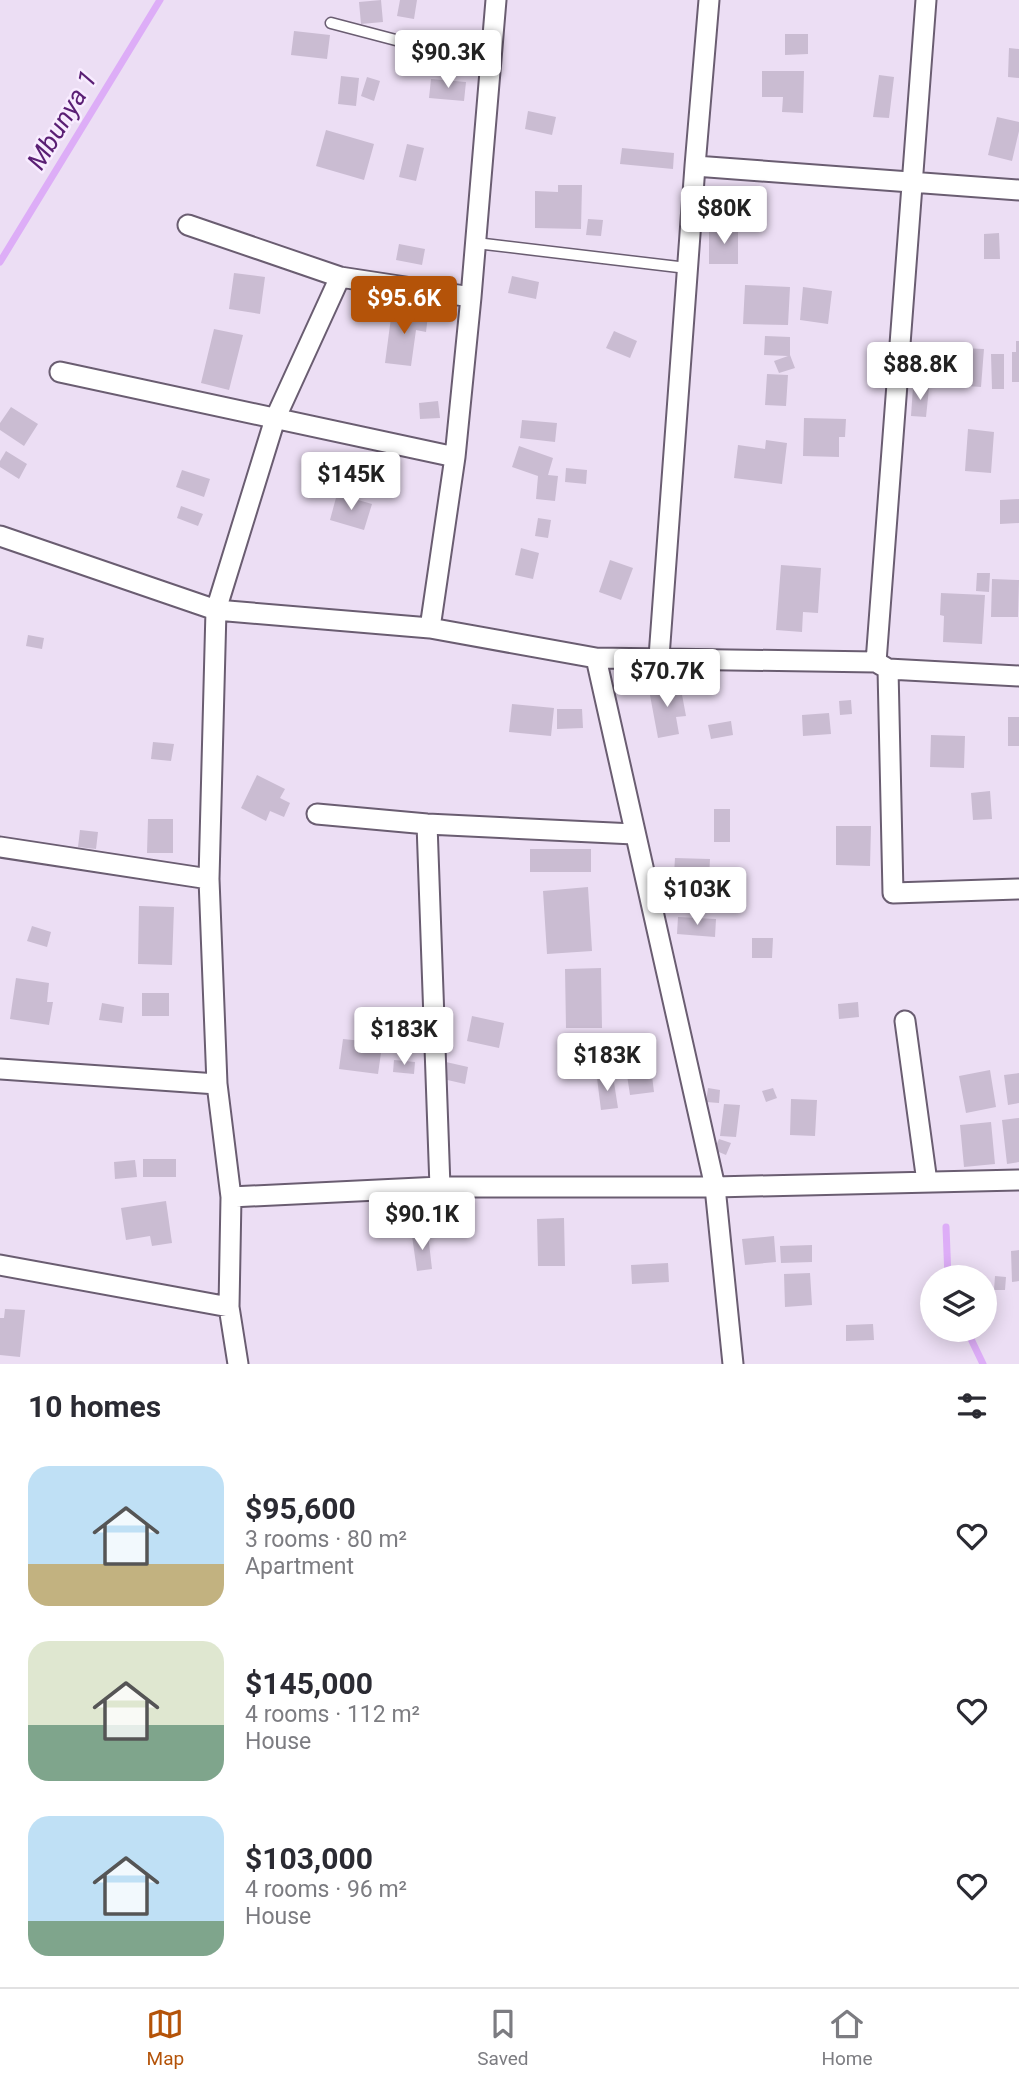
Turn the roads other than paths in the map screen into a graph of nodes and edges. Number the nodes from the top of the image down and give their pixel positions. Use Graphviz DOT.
graph roads {
  1 [pos="496,0"];
  2 [pos="709,0"];
  3 [pos="926,0"];
  4 [pos="331,23"];
  5 [pos="491,65"];
  6 [pos="695,166"];
  7 [pos="912,181"];
  8 [pos="1019,190"];
  9 [pos="188,225"];
  10 [pos="476,243"];
  11 [pos="687,268"];
  12 [pos="340,277"];
  13 [pos="471,297"];
  14 [pos="60,372"];
  15 [pos="275,419"];
  16 [pos="455,457"];
  17 [pos="0,536"];
  18 [pos="216,610"];
  19 [pos="430,628"];
  20 [pos="659,657"];
  21 [pos="596,658"];
  22 [pos="882,666"];
  23 [pos="1019,676"];
  24 [pos="317,814"];
  25 [pos="427,824"];
  26 [pos="634,834"];
  27 [pos="0,848"];
  28 [pos="209,879"];
  29 [pos="1019,889"];
  30 [pos="905,1021"];
  31 [pos="0,1069"];
  32 [pos="217,1084"];
  33 [pos="1019,1180"];
  34 [pos="927,1182"];
  35 [pos="440,1187"];
  36 [pos="715,1187"];
  37 [pos="231,1197"];
  38 [pos="0,1265"];
  39 [pos="229,1307"];
  40 [pos="239,1364"];
  41 [pos="733,1364"];
  1 -- 5 [label="street"];
  2 -- 6 [label="street"];
  3 -- 7 [label="street"];
  4 -- 5 [label="lane"];
  5 -- 10 [label="street"];
  6 -- 7 [label="street"];
  6 -- 11 [label="street"];
  7 -- 8 [label="street"];
  7 -- 22 [label="street"];
  9 -- 12 [label="street"];
  10 -- 11 [label="lane"];
  10 -- 13 [label="street"];
  11 -- 20 [label="street"];
  12 -- 13 [label="street"];
  12 -- 15 [label="street"];
  13 -- 16 [label="street"];
  14 -- 15 [label="street"];
  15 -- 16 [label="street"];
  15 -- 18 [label="street"];
  16 -- 19 [label="street"];
  17 -- 18 [label="street"];
  18 -- 19 [label="street"];
  18 -- 28 [label="street"];
  19 -- 21 [label="street"];
  20 -- 21 [label="street"];
  20 -- 22 [label="street"];
  21 -- 26 [label="street"];
  22 -- 23 [label="street"];
  22 -- 29 [label="street"];
  24 -- 25 [label="street"];
  25 -- 26 [label="street"];
  25 -- 35 [label="street"];
  26 -- 36 [label="street"];
  27 -- 28 [label="street"];
  28 -- 32 [label="street"];
  30 -- 34 [label="street"];
  31 -- 32 [label="street"];
  32 -- 37 [label="street"];
  33 -- 34 [label="street"];
  34 -- 36 [label="street"];
  35 -- 36 [label="street"];
  35 -- 37 [label="street"];
  36 -- 41 [label="street"];
  37 -- 39 [label="street"];
  38 -- 39 [label="street"];
  39 -- 40 [label="street"];
}
